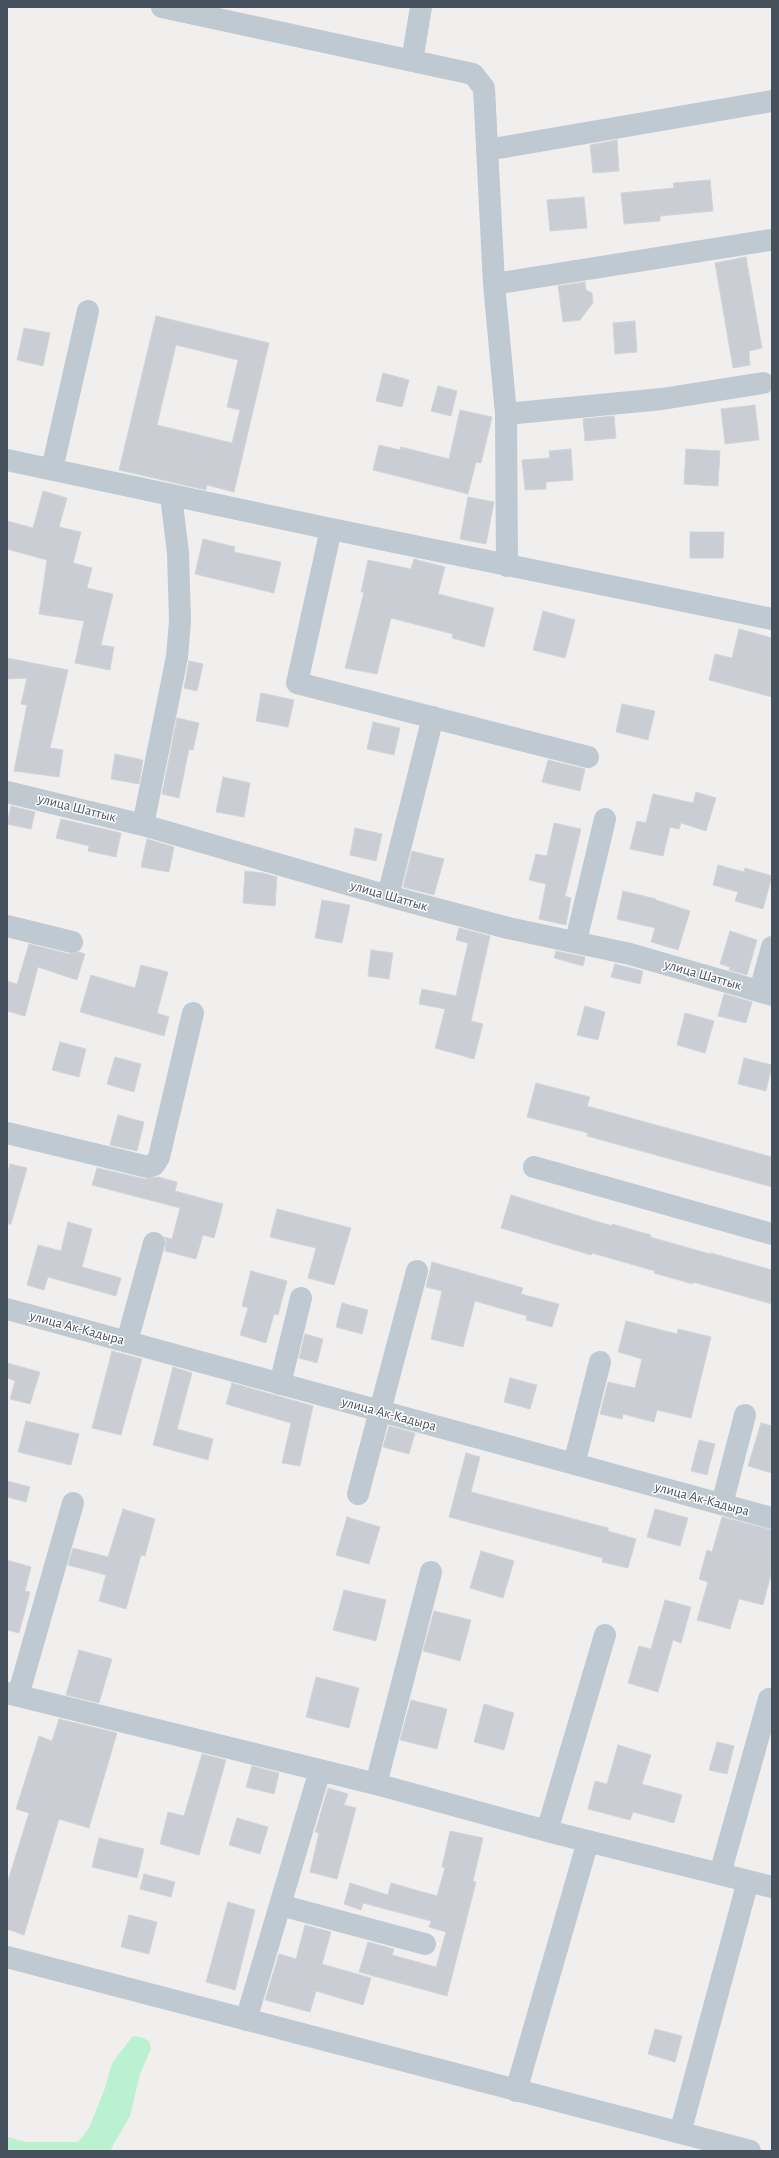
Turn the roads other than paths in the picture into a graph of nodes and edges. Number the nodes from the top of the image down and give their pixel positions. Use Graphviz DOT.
graph roads {
  1 [pos="162,7"];
  2 [pos="421,7"];
  3 [pos="412,60"];
  4 [pos="772,101"];
  5 [pos="487,150"];
  6 [pos="770,240"];
  7 [pos="494,284"];
  8 [pos="88,311"];
  9 [pos="763,383"];
  10 [pos="506,414"];
  11 [pos="7,460"];
  12 [pos="52,470"];
  13 [pos="171,496"];
  14 [pos="331,529"];
  15 [pos="507,566"];
  16 [pos="772,618"];
  17 [pos="433,717"];
  18 [pos="588,757"];
  19 [pos="7,792"];
  20 [pos="605,819"];
  21 [pos="143,825"];
  22 [pos="388,896"];
  23 [pos="7,926"];
  24 [pos="576,941"];
  25 [pos="72,942"];
  26 [pos="772,947"];
  27 [pos="766,993"];
  28 [pos="193,1013"];
  29 [pos="7,1133"];
  30 [pos="534,1166"];
  31 [pos="772,1234"];
  32 [pos="154,1243"];
  33 [pos="417,1271"];
  34 [pos="302,1298"];
  35 [pos="7,1309"];
  36 [pos="126,1342"];
  37 [pos="600,1362"];
  38 [pos="280,1384"];
  39 [pos="381,1411"];
  40 [pos="745,1416"];
  41 [pos="574,1464"];
  42 [pos="358,1494"];
  43 [pos="73,1503"];
  44 [pos="722,1504"];
  45 [pos="772,1518"];
  46 [pos="431,1572"];
  47 [pos="605,1635"];
  48 [pos="12,1695"];
  49 [pos="769,1700"];
  50 [pos="320,1770"];
  51 [pos="376,1784"];
  52 [pos="548,1830"];
  53 [pos="588,1841"];
  54 [pos="720,1874"];
  55 [pos="748,1881"];
  56 [pos="772,1887"];
  57 [pos="280,1905"];
  58 [pos="425,1944"];
  59 [pos="7,1957"];
  60 [pos="246,2020"];
  61 [pos="516,2090"];
  62 [pos="680,2134"];
  63 [pos="750,2151"];
  1 -- 3 [label="street"];
  2 -- 3 [label="street"];
  3 -- 5 [label="street"];
  4 -- 5 [label="street"];
  5 -- 7 [label="street"];
  6 -- 7 [label="street"];
  7 -- 10 [label="street"];
  8 -- 12 [label="street"];
  9 -- 10 [label="street"];
  10 -- 15 [label="street"];
  11 -- 12 [label="street"];
  12 -- 13 [label="street"];
  13 -- 14 [label="street"];
  13 -- 21 [label="street"];
  14 -- 15 [label="street"];
  14 -- 17 [label="street"];
  15 -- 16 [label="street"];
  17 -- 18 [label="street"];
  17 -- 22 [label="street"];
  19 -- 21 [label="street, улица Шаттык"];
  20 -- 24 [label="street"];
  21 -- 22 [label="street, улица Шаттык"];
  22 -- 24 [label="street, улица Шаттык"];
  23 -- 25 [label="street"];
  24 -- 27 [label="street, улица Шаттык"];
  26 -- 27 [label="street"];
  28 -- 29 [label="street"];
  30 -- 31 [label="street"];
  32 -- 36 [label="street"];
  33 -- 39 [label="street"];
  34 -- 38 [label="street"];
  35 -- 36 [label="street, улица Ак-Кадыра"];
  36 -- 38 [label="street, улица Ак-Кадыра"];
  37 -- 41 [label="street"];
  38 -- 39 [label="street, улица Ак-Кадыра"];
  39 -- 41 [label="street, улица Ак-Кадыра"];
  39 -- 42 [label="street"];
  40 -- 44 [label="street"];
  41 -- 44 [label="street, улица Ак-Кадыра"];
  43 -- 48 [label="street"];
  44 -- 45 [label="street, улица Ак-Кадыра"];
  46 -- 51 [label="street"];
  47 -- 52 [label="street"];
  48 -- 50 [label="street"];
  49 -- 54 [label="street"];
  50 -- 51 [label="street"];
  50 -- 57 [label="street"];
  51 -- 52 [label="street"];
  52 -- 53 [label="street"];
  53 -- 54 [label="street"];
  53 -- 61 [label="street"];
  54 -- 55 [label="street"];
  55 -- 56 [label="street"];
  55 -- 62 [label="street"];
  57 -- 58 [label="street"];
  57 -- 60 [label="street"];
  59 -- 60 [label="street"];
  60 -- 61 [label="street"];
  61 -- 62 [label="street"];
  62 -- 63 [label="street"];
}
